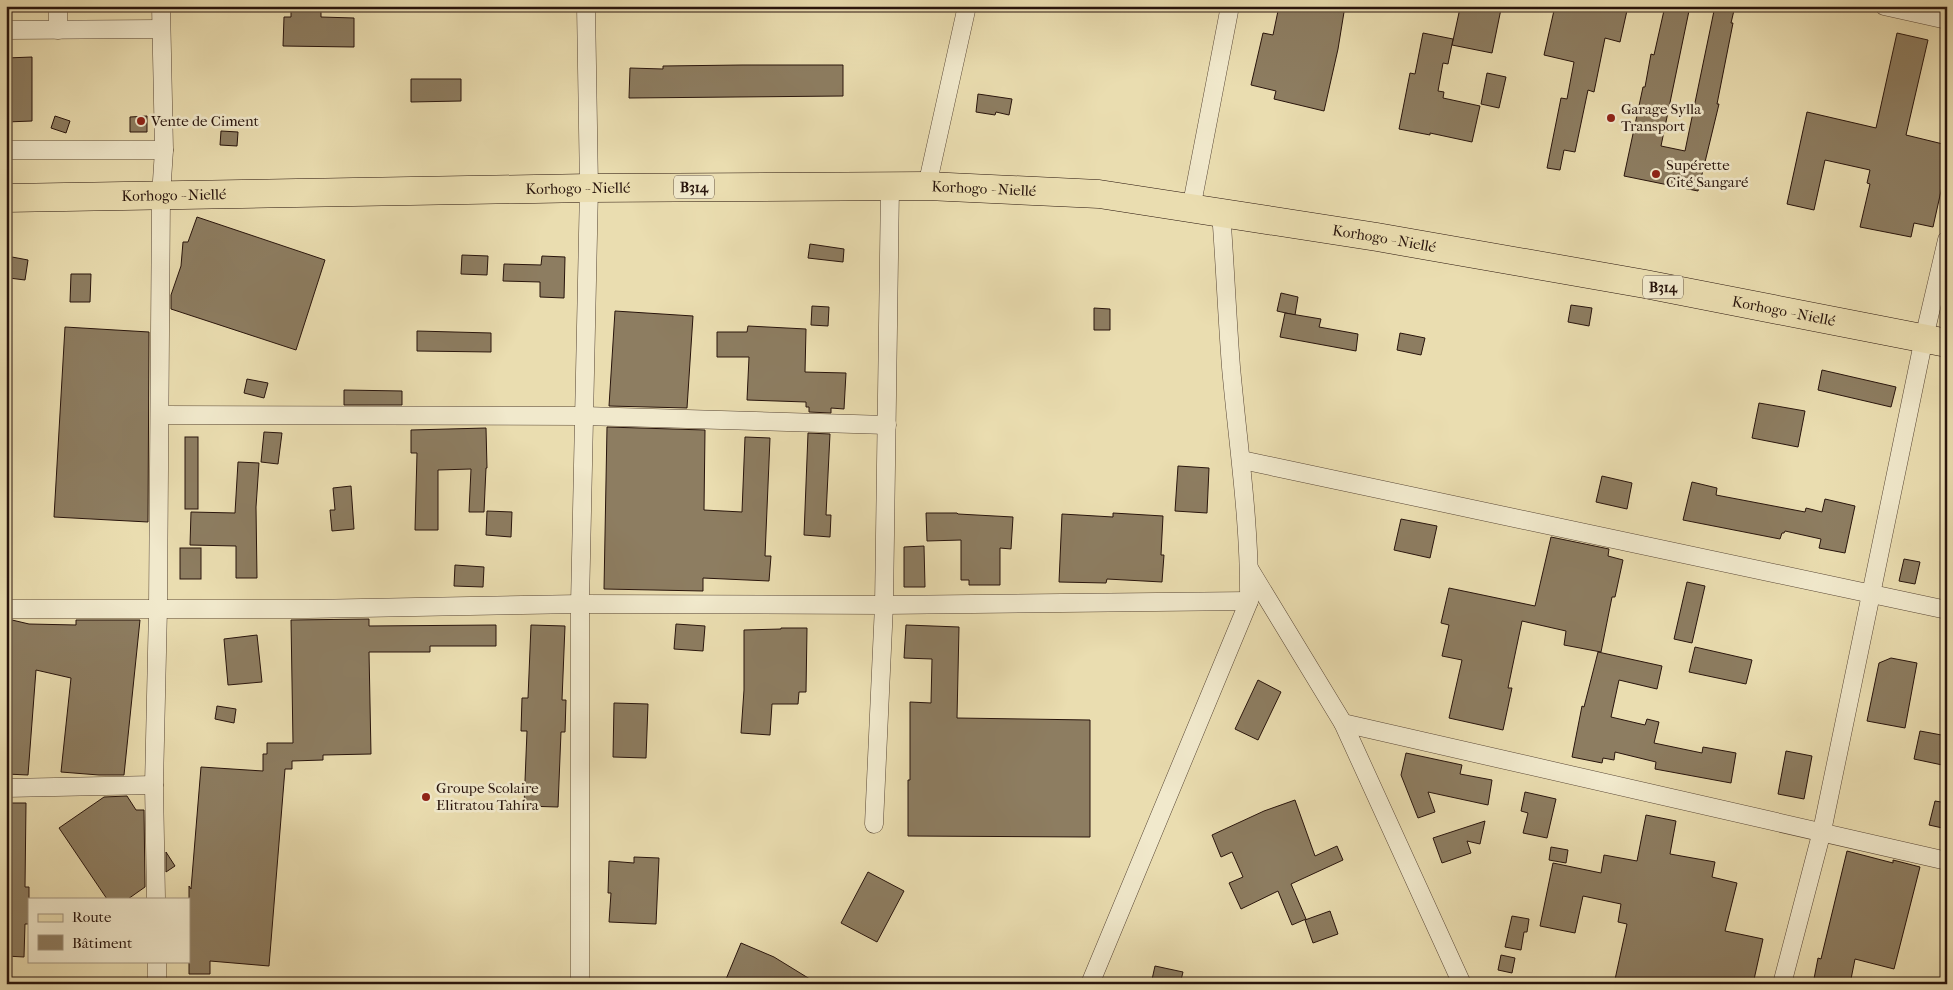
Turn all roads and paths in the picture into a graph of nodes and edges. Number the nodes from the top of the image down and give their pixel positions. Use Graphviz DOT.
graph roads {
  1 [pos="58,6"];
  2 [pos="161,6"];
  3 [pos="586,6"];
  4 [pos="967,6"];
  5 [pos="1230,6"];
  6 [pos="1884,6"];
  7 [pos="1947,20"];
  8 [pos="160,29"];
  9 [pos="6,30"];
  10 [pos="58,30"];
  11 [pos="6,150"];
  12 [pos="164,150"];
  13 [pos="927,186"];
  14 [pos="890,187"];
  15 [pos="589,188"];
  16 [pos="161,196"];
  17 [pos="6,198"];
  18 [pos="1191,209"];
  19 [pos="1221,212"];
  20 [pos="1947,240"];
  21 [pos="1935,340"];
  22 [pos="160,415"];
  23 [pos="584,416"];
  24 [pos="887,426"];
  25 [pos="1242,460"];
  26 [pos="1250,570"];
  27 [pos="1871,593"];
  28 [pos="1249,601"];
  29 [pos="580,604"];
  30 [pos="884,605"];
  31 [pos="158,608"];
  32 [pos="6,609"];
  33 [pos="1947,610"];
  34 [pos="1343,723"];
  35 [pos="154,785"];
  36 [pos="6,788"];
  37 [pos="874,824"];
  38 [pos="1822,832"];
  39 [pos="1947,861"];
  40 [pos="156,898"];
  41 [pos="157,962"];
  42 [pos="157,984"];
  43 [pos="580,984"];
  44 [pos="1090,984"];
  45 [pos="1462,984"];
  46 [pos="1782,984"];
  1 -- 10 [label="street"];
  2 -- 8 [label="street"];
  3 -- 15 [label="street"];
  4 -- 13 [label="street"];
  5 -- 18 [label="street"];
  6 -- 7 [label="street"];
  8 -- 10 [label="street"];
  8 -- 12 [label="street"];
  9 -- 10 [label="street"];
  11 -- 12 [label="street"];
  12 -- 16 [label="street"];
  13 -- 14 [label="main road, Korhogo - Niellé / B314"];
  13 -- 18 [label="main road, Korhogo - Niellé / B314"];
  14 -- 15 [label="main road, Korhogo - Niellé / B314"];
  14 -- 24 [label="street"];
  15 -- 16 [label="main road, Korhogo - Niellé / B314"];
  15 -- 23 [label="street"];
  16 -- 17 [label="main road, Korhogo - Niellé / B314"];
  16 -- 22 [label="street"];
  18 -- 19 [label="main road, Korhogo - Niellé / B314"];
  19 -- 21 [label="main road, Korhogo - Niellé / B314"];
  19 -- 25 [label="street"];
  20 -- 21 [label="street"];
  21 -- 27 [label="street"];
  22 -- 23 [label="street"];
  22 -- 31 [label="street"];
  23 -- 24 [label="street"];
  23 -- 29 [label="street"];
  24 -- 30 [label="street"];
  25 -- 26 [label="street"];
  25 -- 27 [label="street"];
  26 -- 28 [label="street"];
  26 -- 34 [label="street"];
  27 -- 33 [label="street"];
  27 -- 38 [label="street"];
  28 -- 30 [label="street"];
  28 -- 44 [label="street"];
  29 -- 30 [label="street"];
  29 -- 31 [label="street"];
  29 -- 43 [label="street"];
  30 -- 37 [label="street"];
  31 -- 32 [label="street"];
  31 -- 35 [label="street"];
  34 -- 38 [label="street"];
  34 -- 45 [label="street"];
  35 -- 36 [label="street"];
  35 -- 40 [label="street"];
  38 -- 39 [label="street"];
  38 -- 46 [label="street"];
  41 -- 42 [label="street"];
}
